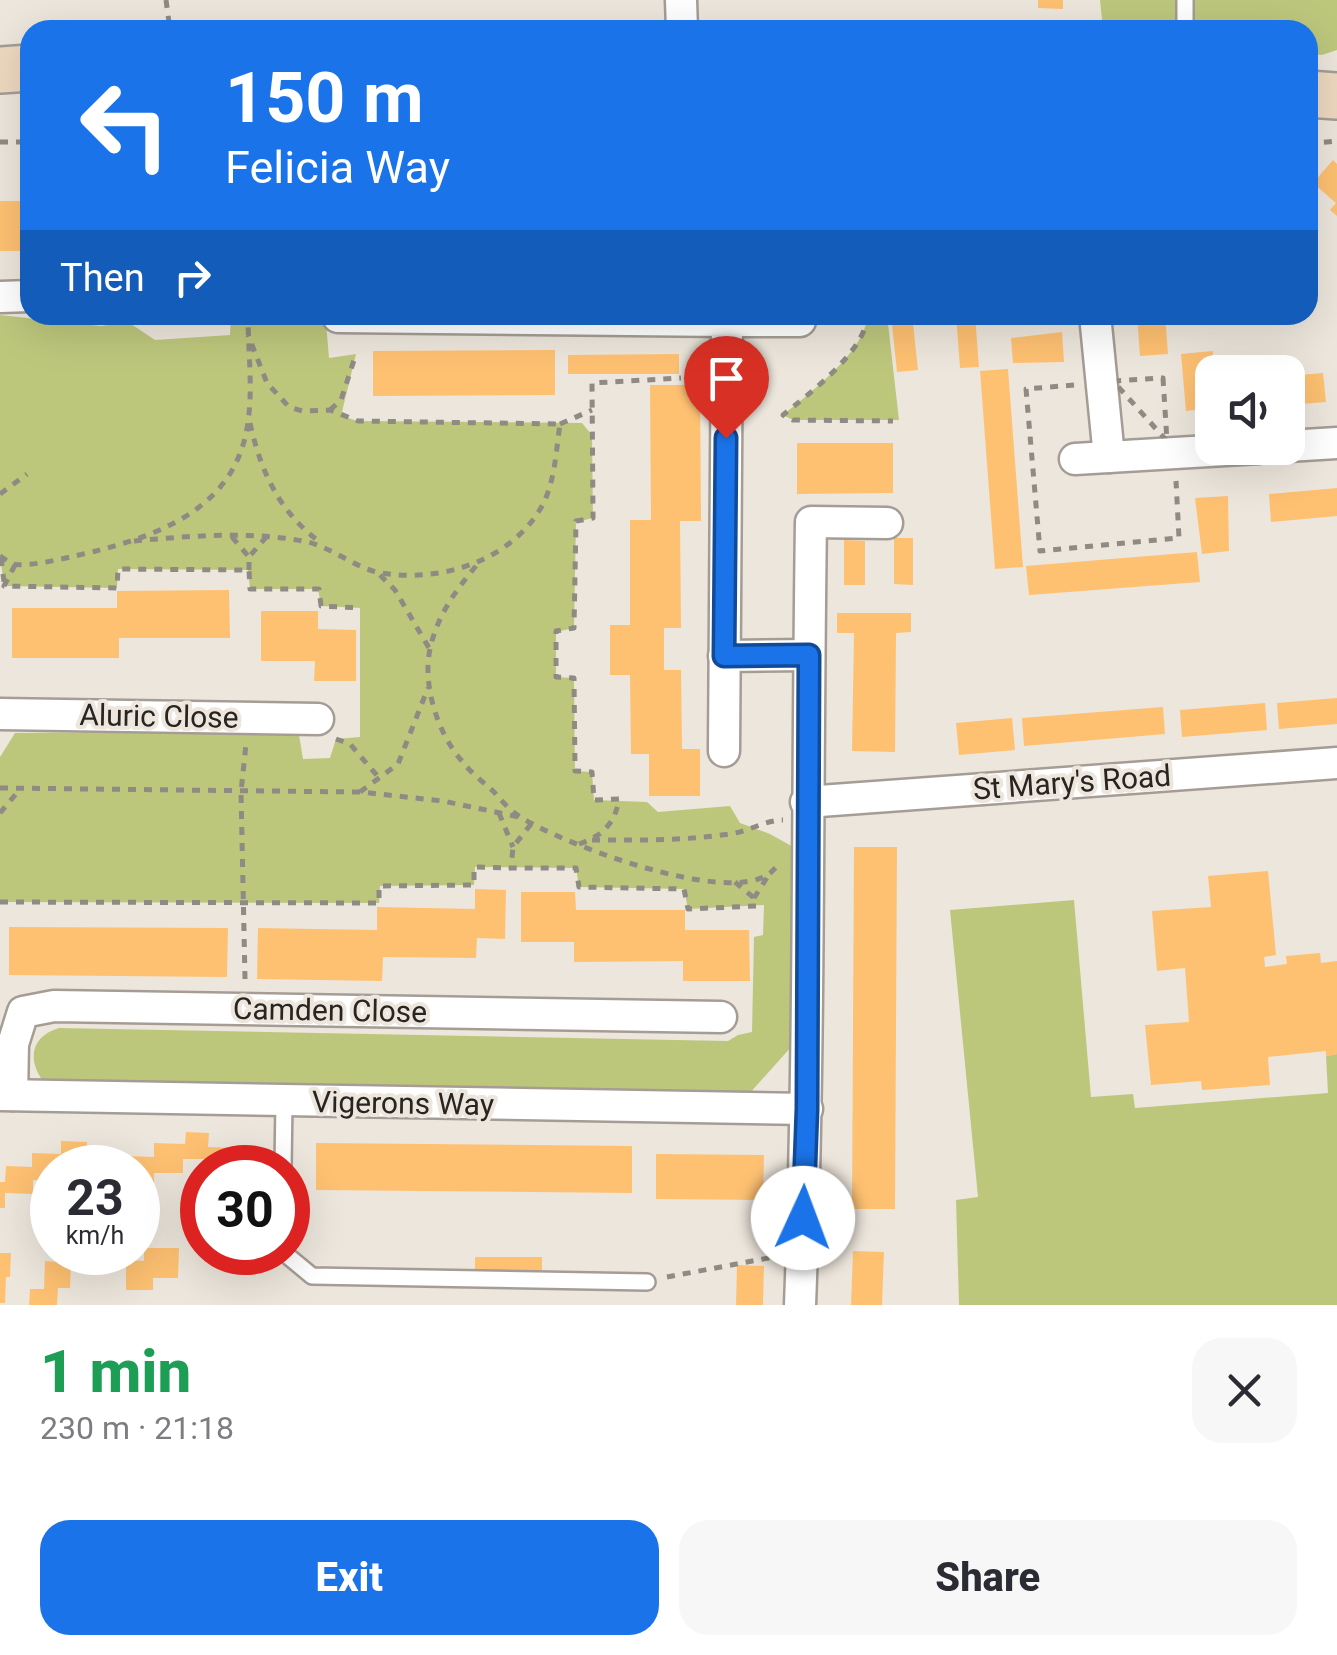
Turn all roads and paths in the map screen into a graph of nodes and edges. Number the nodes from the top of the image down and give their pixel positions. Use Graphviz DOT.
graph roads {
  1 [pos="248,325"];
  2 [pos="727,325"];
  3 [pos="868,325"];
  4 [pos="1096,325"];
  5 [pos="248,335"];
  6 [pos="356,354"];
  7 [pos="681,378"];
  8 [pos="266,384"];
  9 [pos="249,388"];
  10 [pos="330,410"];
  11 [pos="592,410"];
  12 [pos="249,420"];
  13 [pos="892,421"];
  14 [pos="560,424"];
  15 [pos="1167,440"];
  16 [pos="1337,443"];
  17 [pos="1305,445"];
  18 [pos="1195,452"];
  19 [pos="1109,457"];
  20 [pos="1075,459"];
  21 [pos="27,474"];
  22 [pos="0,494"];
  23 [pos="887,523"];
  24 [pos="231,536"];
  25 [pos="267,536"];
  26 [pos="134,542"];
  27 [pos="325,546"];
  28 [pos="0,556"];
  29 [pos="249,557"];
  30 [pos="478,564"];
  31 [pos="15,565"];
  32 [pos="249,570"];
  33 [pos="378,572"];
  34 [pos="4,582"];
  35 [pos="361,608"];
  36 [pos="429,649"];
  37 [pos="809,655"];
  38 [pos="724,656"];
  39 [pos="428,686"];
  40 [pos="0,714"];
  41 [pos="327,729"];
  42 [pos="247,730"];
  43 [pos="724,751"];
  44 [pos="1337,763"];
  45 [pos="380,779"];
  46 [pos="0,788"];
  47 [pos="21,788"];
  48 [pos="241,792"];
  49 [pos="360,792"];
  50 [pos="800,811"];
  51 [pos="0,813"];
  52 [pos="499,813"];
  53 [pos="520,817"];
  54 [pos="532,823"];
  55 [pos="589,840"];
  56 [pos="579,844"];
  57 [pos="513,847"];
  58 [pos="781,862"];
  59 [pos="511,868"];
  60 [pos="768,876"];
  61 [pos="735,882"];
  62 [pos="754,898"];
  63 [pos="0,902"];
  64 [pos="243,903"];
  65 [pos="246,979"];
  66 [pos="722,1017"];
  67 [pos="6,1095"];
  68 [pos="284,1101"];
  69 [pos="807,1109"];
  70 [pos="284,1145"];
  71 [pos="802,1254"];
  72 [pos="310,1274"];
  73 [pos="647,1282"];
  74 [pos="800,1305"];
  1 -- 5 [label="path"];
  2 -- 38 [label="street"];
  3 -- 13 [label="path"];
  4 -- 19 [label="street"];
  5 -- 8 [label="path"];
  5 -- 9 [label="path"];
  6 -- 10 [label="path"];
  7 -- 11 [label="path"];
  8 -- 9 [label="path"];
  8 -- 10 [label="path"];
  9 -- 12 [label="path"];
  10 -- 14 [label="path"];
  11 -- 14 [label="path"];
  11 -- 55 [label="path"];
  12 -- 26 [label="path"];
  12 -- 27 [label="path"];
  14 -- 30 [label="path"];
  15 -- 15 [label="path"];
  16 -- 17 [label="street"];
  18 -- 19 [label="street"];
  19 -- 20 [label="street"];
  21 -- 22 [label="path"];
  23 -- 37 [label="street"];
  24 -- 25 [label="path"];
  24 -- 26 [label="path"];
  24 -- 29 [label="path"];
  25 -- 27 [label="path"];
  25 -- 29 [label="path"];
  26 -- 31 [label="path"];
  27 -- 33 [label="path"];
  28 -- 31 [label="path"];
  28 -- 34 [label="path"];
  29 -- 32 [label="path"];
  30 -- 33 [label="path"];
  30 -- 36 [label="path"];
  31 -- 34 [label="path"];
  32 -- 34 [label="path"];
  32 -- 35 [label="path"];
  33 -- 36 [label="path"];
  36 -- 39 [label="path"];
  37 -- 38 [label="street"];
  37 -- 50 [label="street"];
  38 -- 43 [label="street"];
  39 -- 45 [label="path"];
  39 -- 53 [label="path"];
  40 -- 41 [label="street, Aluric Close"];
  41 -- 45 [label="path"];
  42 -- 48 [label="path"];
  44 -- 50 [label="street, St Mary's Road"];
  45 -- 49 [label="path"];
  46 -- 47 [label="path"];
  47 -- 48 [label="path"];
  47 -- 51 [label="path"];
  48 -- 49 [label="path"];
  48 -- 64 [label="path"];
  49 -- 52 [label="path"];
  50 -- 55 [label="path"];
  50 -- 69 [label="street"];
  52 -- 53 [label="path"];
  52 -- 57 [label="path"];
  53 -- 54 [label="path"];
  54 -- 56 [label="path"];
  54 -- 57 [label="path"];
  55 -- 56 [label="path"];
  56 -- 61 [label="path"];
  57 -- 59 [label="path"];
  58 -- 60 [label="path"];
  59 -- 62 [label="path"];
  59 -- 64 [label="path"];
  60 -- 61 [label="path"];
  60 -- 62 [label="path"];
  61 -- 62 [label="path"];
  63 -- 64 [label="path"];
  64 -- 65 [label="path"];
  66 -- 67 [label="street, Camden Close"];
  67 -- 68 [label="street, Vigerons Way"];
  68 -- 69 [label="street, Vigerons Way"];
  68 -- 70 [label="lane"];
  69 -- 71 [label="street"];
  71 -- 73 [label="path"];
  71 -- 74 [label="street"];
  72 -- 73 [label="lane"];
}
